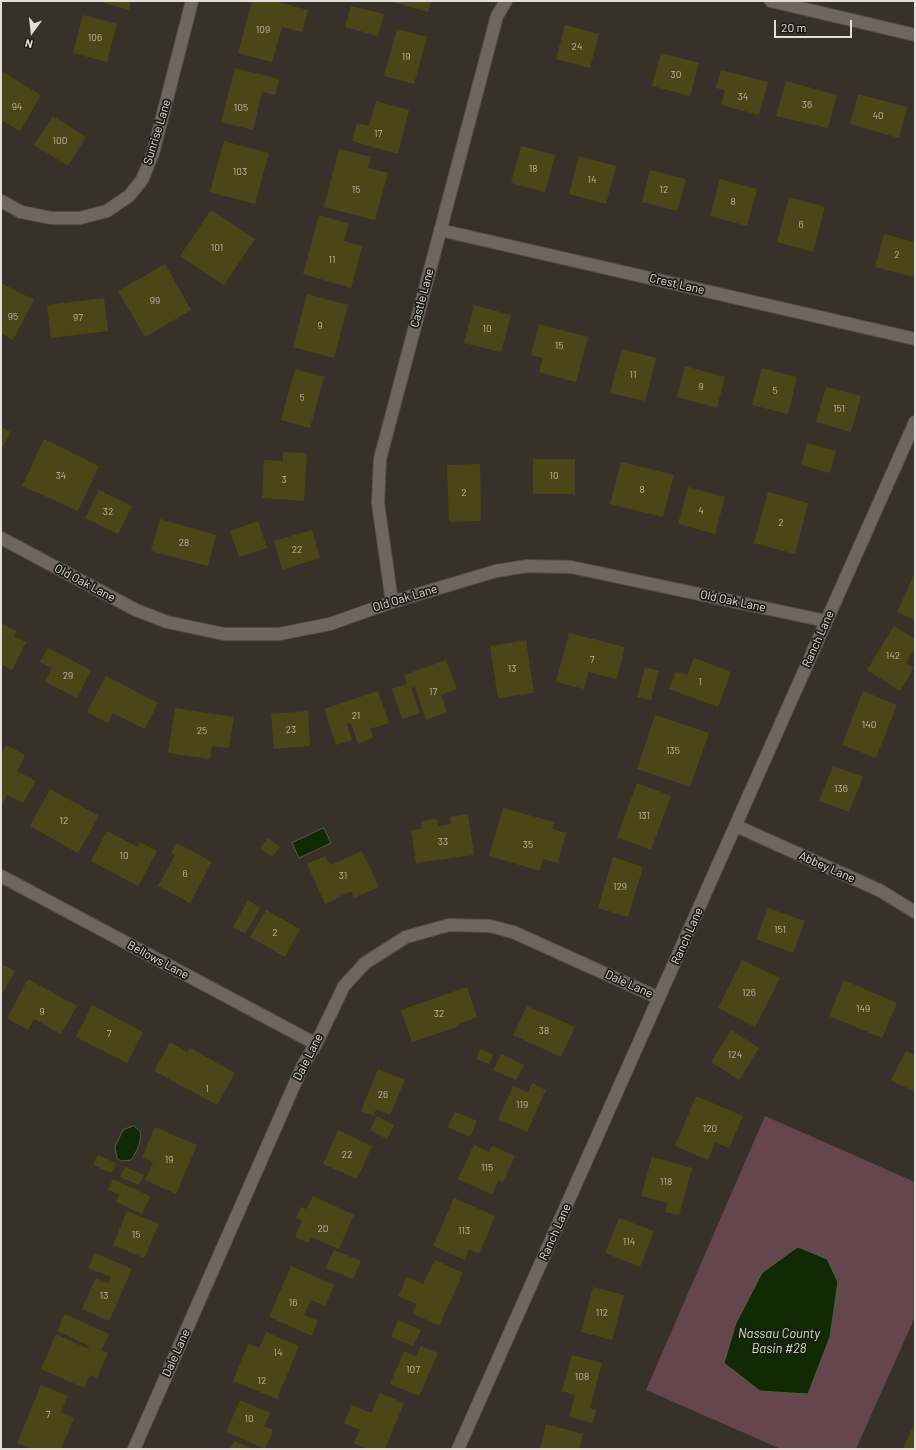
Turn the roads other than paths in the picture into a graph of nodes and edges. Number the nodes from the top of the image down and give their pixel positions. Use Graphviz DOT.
graph roads {
  1 [pos="192,1"];
  2 [pos="506,1"];
  3 [pos="771,1"];
  4 [pos="915,34"];
  5 [pos="1,201"];
  6 [pos="440,230"];
  7 [pos="915,338"];
  8 [pos="915,422"];
  9 [pos="1,538"];
  10 [pos="392,602"];
  11 [pos="826,621"];
  12 [pos="736,826"];
  13 [pos="1,876"];
  14 [pos="915,912"];
  15 [pos="659,998"];
  16 [pos="316,1044"];
  17 [pos="134,1449"];
  18 [pos="458,1449"];
  1 -- 5 [label="street, Sunrise Lane"];
  2 -- 6 [label="street, Castle Lane"];
  3 -- 4 [label="street"];
  6 -- 7 [label="street, Crest Lane"];
  6 -- 10 [label="street, Castle Lane"];
  8 -- 11 [label="street, Ranch Lane"];
  9 -- 10 [label="street, Old Oak Lane"];
  10 -- 11 [label="street, Old Oak Lane"];
  11 -- 12 [label="street, Ranch Lane"];
  12 -- 14 [label="street, Abbey Lane"];
  12 -- 15 [label="street, Ranch Lane"];
  13 -- 16 [label="street, Bellows Lane"];
  15 -- 16 [label="street, Dale Lane"];
  15 -- 18 [label="street, Ranch Lane"];
  16 -- 17 [label="street, Dale Lane"];
}
